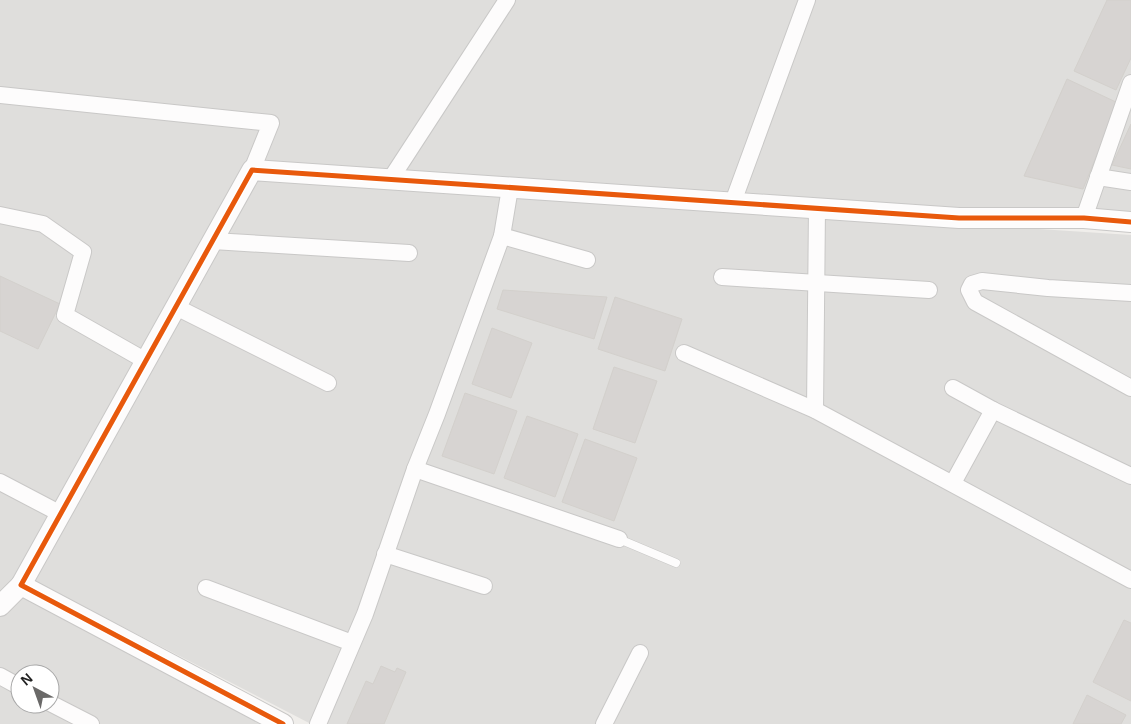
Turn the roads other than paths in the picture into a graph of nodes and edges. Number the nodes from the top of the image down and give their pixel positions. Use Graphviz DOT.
graph roads {
  1 [pos="807,0"];
  2 [pos="505,1"];
  3 [pos="1129,94"];
  4 [pos="0,96"];
  5 [pos="252,170"];
  6 [pos="1098,177"];
  7 [pos="390,180"];
  8 [pos="1131,182"];
  9 [pos="510,188"];
  10 [pos="732,202"];
  11 [pos="817,208"];
  12 [pos="0,215"];
  13 [pos="1084,218"];
  14 [pos="1131,222"];
  15 [pos="502,236"];
  16 [pos="213,241"];
  17 [pos="409,253"];
  18 [pos="588,260"];
  19 [pos="722,277"];
  20 [pos="817,283"];
  21 [pos="929,290"];
  22 [pos="1131,293"];
  23 [pos="176,307"];
  24 [pos="684,353"];
  25 [pos="146,361"];
  26 [pos="328,383"];
  27 [pos="953,388"];
  28 [pos="1131,388"];
  29 [pos="815,410"];
  30 [pos="993,410"];
  31 [pos="415,469"];
  32 [pos="1131,476"];
  33 [pos="0,482"];
  34 [pos="953,483"];
  35 [pos="61,514"];
  36 [pos="619,539"];
  37 [pos="385,554"];
  38 [pos="676,562"];
  39 [pos="1131,580"];
  40 [pos="21,585"];
  41 [pos="484,586"];
  42 [pos="206,588"];
  43 [pos="0,606"];
  44 [pos="352,642"];
  45 [pos="640,653"];
  46 [pos="60,708"];
  47 [pos="90,724"];
  48 [pos="283,724"];
  49 [pos="318,724"];
  50 [pos="604,724"];
  1 -- 10 [label="street"];
  2 -- 7 [label="street"];
  3 -- 6 [label="street"];
  4 -- 5 [label="street"];
  5 -- 7 [label="street"];
  5 -- 16 [label="street"];
  6 -- 8 [label="street"];
  6 -- 13 [label="street"];
  7 -- 9 [label="street"];
  9 -- 10 [label="street"];
  9 -- 15 [label="street"];
  10 -- 11 [label="street"];
  11 -- 13 [label="street"];
  11 -- 20 [label="street"];
  12 -- 25 [label="street"];
  13 -- 14 [label="street"];
  15 -- 18 [label="street"];
  15 -- 31 [label="street"];
  16 -- 17 [label="street"];
  16 -- 23 [label="street"];
  19 -- 20 [label="street"];
  20 -- 21 [label="street"];
  20 -- 29 [label="street"];
  22 -- 28 [label="street"];
  23 -- 25 [label="street"];
  23 -- 26 [label="street"];
  24 -- 29 [label="street"];
  25 -- 35 [label="street"];
  27 -- 30 [label="street"];
  29 -- 34 [label="street"];
  30 -- 32 [label="street"];
  30 -- 34 [label="street"];
  31 -- 36 [label="street"];
  31 -- 37 [label="street"];
  33 -- 35 [label="street"];
  34 -- 39 [label="street"];
  35 -- 40 [label="street"];
  36 -- 38 [label="lane"];
  37 -- 41 [label="street"];
  37 -- 44 [label="street"];
  40 -- 43 [label="street"];
  40 -- 48 [label="street"];
  42 -- 44 [label="street"];
  44 -- 49 [label="street"];
  45 -- 50 [label="street"];
  46 -- 47 [label="street"];
}
